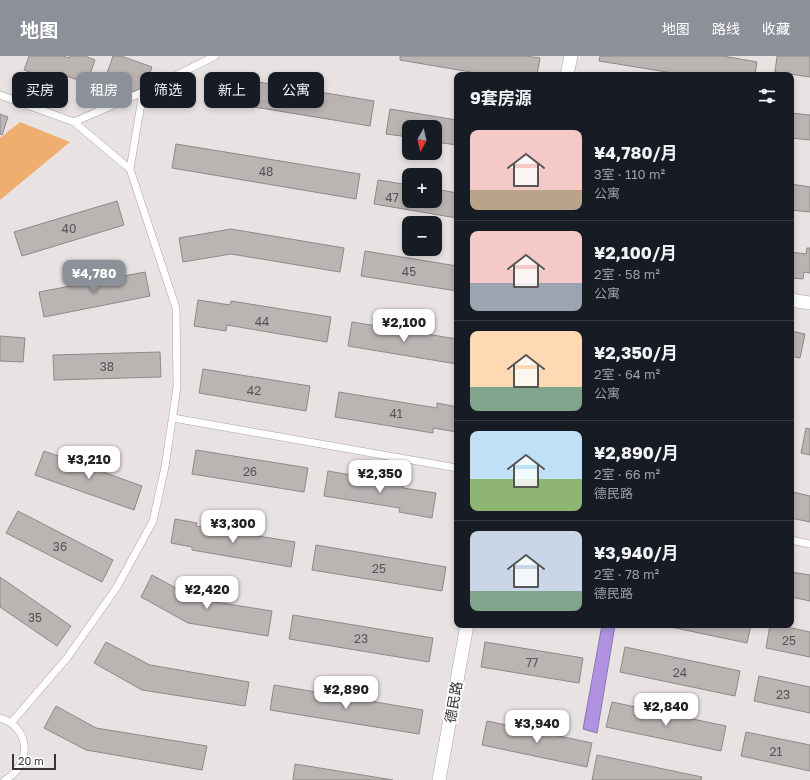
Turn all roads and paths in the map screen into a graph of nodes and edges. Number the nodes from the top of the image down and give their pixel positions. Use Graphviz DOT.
graph roads {
  1 [pos="215,56"];
  2 [pos="571,56"];
  3 [pos="183,72"];
  4 [pos="568,72"];
  5 [pos="140,93"];
  6 [pos="0,95"];
  7 [pos="140,108"];
  8 [pos="74,122"];
  9 [pos="130,169"];
  10 [pos="794,300"];
  11 [pos="810,303"];
  12 [pos="173,418"];
  13 [pos="454,467"];
  14 [pos="794,541"];
  15 [pos="810,544"];
  16 [pos="466,628"];
  17 [pos="0,718"];
  18 [pos="11,724"];
  19 [pos="5,780"];
  20 [pos="439,780"];
  1 -- 3 [label="lane"];
  2 -- 4 [label="street"];
  5 -- 8 [label="lane"];
  6 -- 8 [label="lane"];
  7 -- 9 [label="lane"];
  8 -- 9 [label="lane"];
  9 -- 12 [label="lane"];
  10 -- 11 [label="street"];
  12 -- 13 [label="lane"];
  12 -- 18 [label="lane"];
  14 -- 15 [label="lane"];
  16 -- 20 [label="street, 德民路"];
  17 -- 18 [label="lane"];
  18 -- 19 [label="lane"];
}
